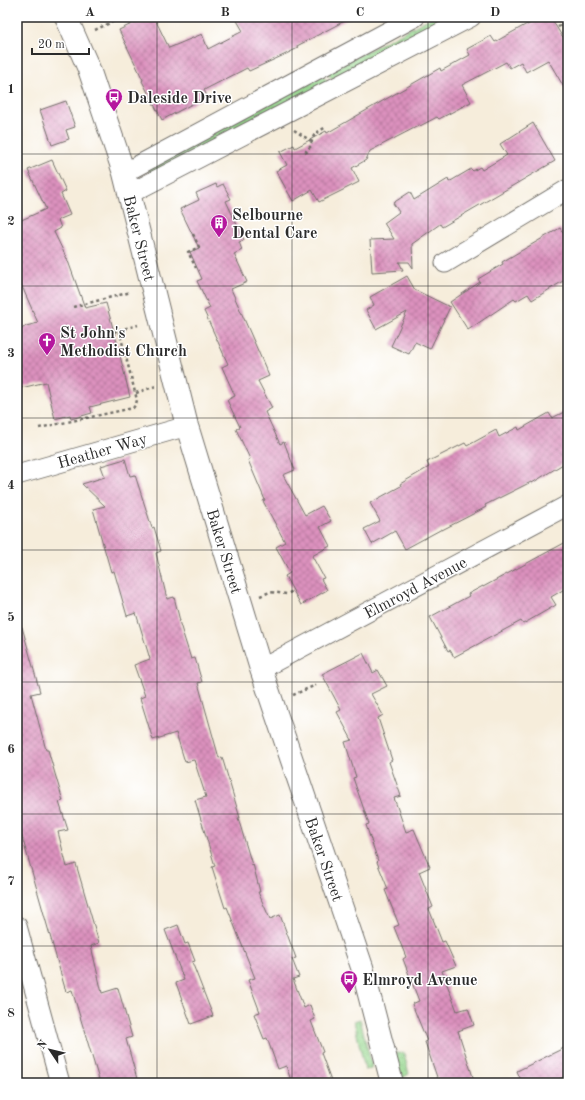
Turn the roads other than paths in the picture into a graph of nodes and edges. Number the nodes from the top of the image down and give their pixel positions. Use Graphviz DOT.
graph roads {
  1 [pos="66,17"];
  2 [pos="415,17"];
  3 [pos="471,17"];
  4 [pos="124,173"];
  5 [pos="568,189"];
  6 [pos="129,194"];
  7 [pos="445,263"];
  8 [pos="187,426"];
  9 [pos="17,475"];
  10 [pos="568,504"];
  11 [pos="261,669"];
  12 [pos="17,926"];
  13 [pos="60,1083"];
  14 [pos="392,1083"];
  1 -- 4 [label="street, Baker Street"];
  2 -- 4 [label="street"];
  3 -- 6 [label="street"];
  4 -- 6 [label="street, Baker Street"];
  5 -- 7 [label="street"];
  6 -- 8 [label="street, Baker Street"];
  8 -- 9 [label="street, Heather Way"];
  8 -- 11 [label="street, Baker Street"];
  10 -- 11 [label="street, Elmroyd Avenue"];
  11 -- 14 [label="street, Baker Street"];
  12 -- 13 [label="street"];
}
